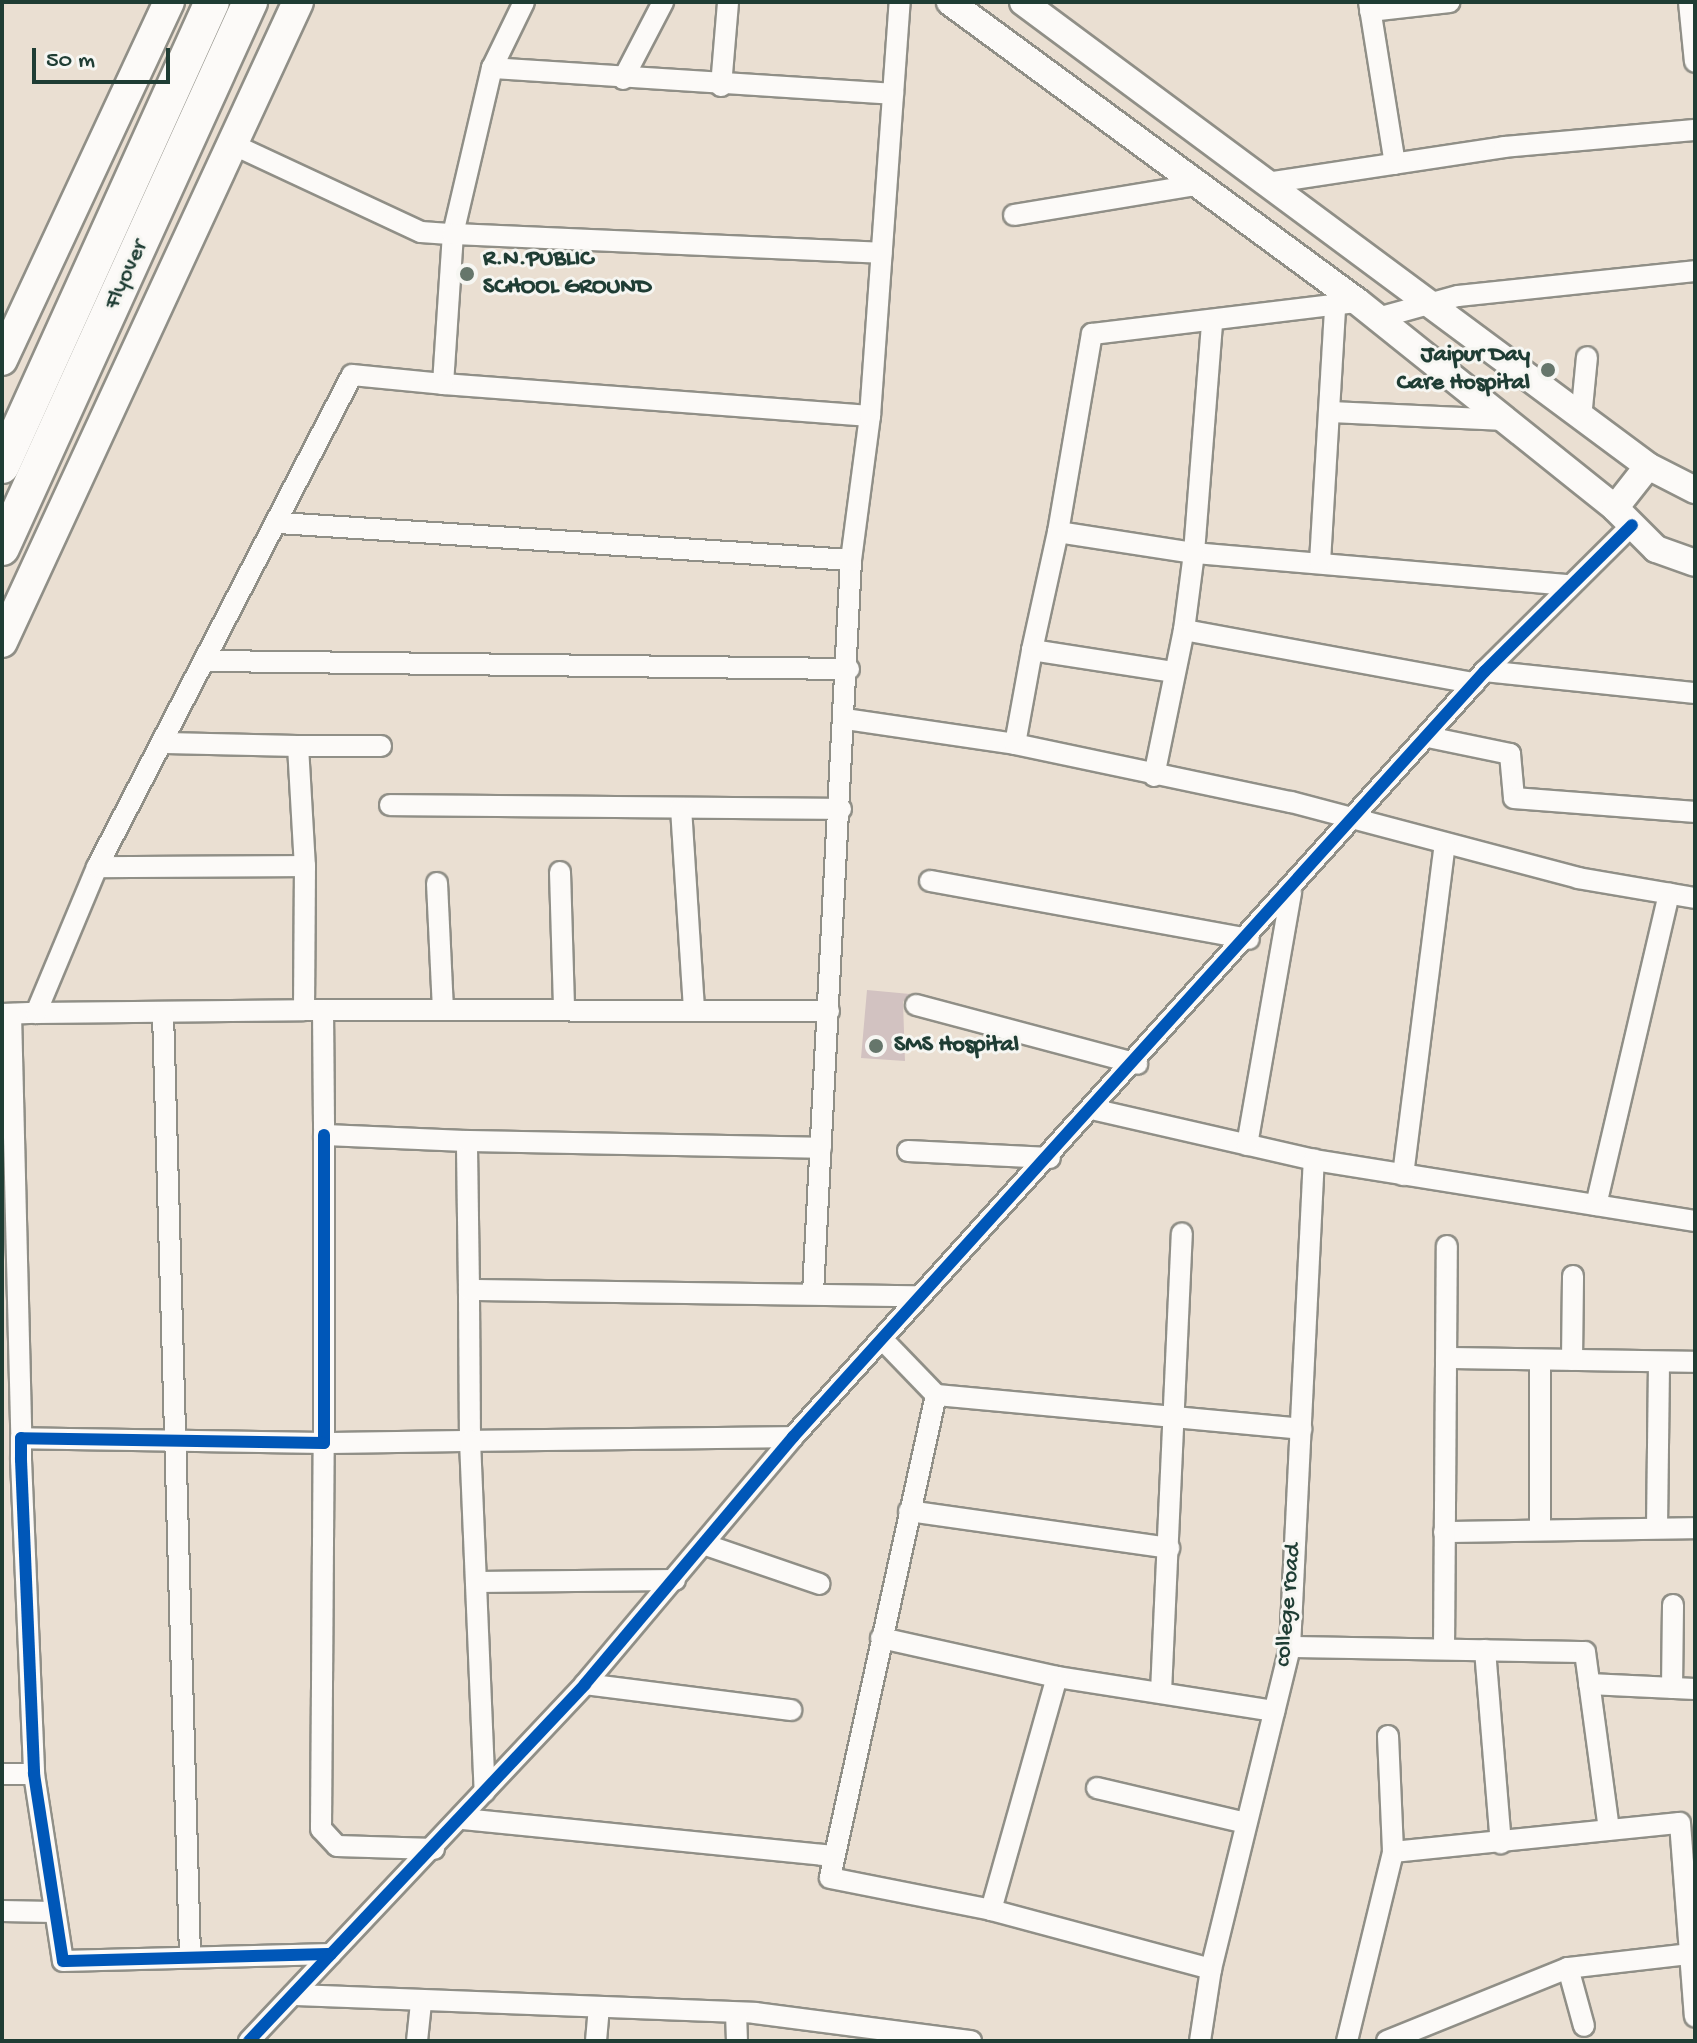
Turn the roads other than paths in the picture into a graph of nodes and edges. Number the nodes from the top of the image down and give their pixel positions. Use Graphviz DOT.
graph roads {
  1 [pos="169,2"];
  2 [pos="212,2"];
  3 [pos="250,2"];
  4 [pos="298,2"];
  5 [pos="524,2"];
  6 [pos="663,2"];
  7 [pos="728,2"];
  8 [pos="900,2"];
  9 [pos="950,2"];
  10 [pos="1023,2"];
  11 [pos="1449,2"];
  12 [pos="1689,2"];
  13 [pos="1370,7"];
  14 [pos="1695,62"];
  15 [pos="492,68"];
  16 [pos="623,79"];
  17 [pos="721,86"];
  18 [pos="893,94"];
  19 [pos="1695,130"];
  20 [pos="232,144"];
  21 [pos="1395,164"];
  22 [pos="1267,183"];
  23 [pos="1201,184"];
  24 [pos="1014,215"];
  25 [pos="453,234"];
  26 [pos="882,253"];
  27 [pos="1695,271"];
  28 [pos="1426,301"];
  29 [pos="1357,308"];
  30 [pos="1212,324"];
  31 [pos="4,349"];
  32 [pos="1587,357"];
  33 [pos="443,384"];
  34 [pos="1330,412"];
  35 [pos="870,416"];
  36 [pos="1581,418"];
  37 [pos="1506,420"];
  38 [pos="2,466"];
  39 [pos="1648,466"];
  40 [pos="1695,490"];
  41 [pos="1624,516"];
  42 [pos="279,523"];
  43 [pos="1058,532"];
  44 [pos="2,548"];
  45 [pos="1194,553"];
  46 [pos="851,560"];
  47 [pos="1320,562"];
  48 [pos="1695,564"];
  49 [pos="1571,585"];
  50 [pos="1184,630"];
  51 [pos="2,642"];
  52 [pos="1032,650"];
  53 [pos="210,661"];
  54 [pos="849,669"];
  55 [pos="1174,672"];
  56 [pos="1479,677"];
  57 [pos="1695,693"];
  58 [pos="846,719"];
  59 [pos="1428,737"];
  60 [pos="165,743"];
  61 [pos="1015,744"];
  62 [pos="298,746"];
  63 [pos="381,746"];
  64 [pos="1154,776"];
  65 [pos="390,805"];
  66 [pos="681,808"];
  67 [pos="841,809"];
  68 [pos="1695,812"];
  69 [pos="1350,820"];
  70 [pos="1445,844"];
  71 [pos="305,866"];
  72 [pos="97,867"];
  73 [pos="560,872"];
  74 [pos="930,881"];
  75 [pos="437,883"];
  76 [pos="1291,892"];
  77 [pos="1669,893"];
  78 [pos="1695,898"];
  79 [pos="1249,939"];
  80 [pos="916,1005"];
  81 [pos="694,1007"];
  82 [pos="564,1008"];
  83 [pos="314,1010"];
  84 [pos="443,1010"];
  85 [pos="829,1011"];
  86 [pos="36,1013"];
  87 [pos="163,1013"];
  88 [pos="7,1014"];
  89 [pos="1137,1064"];
  90 [pos="1096,1110"];
  91 [pos="324,1135"];
  92 [pos="467,1141"];
  93 [pos="1247,1145"];
  94 [pos="821,1148"];
  95 [pos="908,1151"];
  96 [pos="1050,1158"];
  97 [pos="1314,1160"];
  98 [pos="1403,1175"];
  99 [pos="1596,1205"];
  100 [pos="1695,1221"];
  101 [pos="1182,1233"];
  102 [pos="1447,1246"];
  103 [pos="1573,1276"];
  104 [pos="469,1290"];
  105 [pos="813,1293"];
  106 [pos="920,1296"];
  107 [pos="882,1339"];
  108 [pos="1446,1358"];
  109 [pos="1540,1360"];
  110 [pos="1572,1360"];
  111 [pos="1659,1362"];
  112 [pos="1695,1362"];
  113 [pos="936,1395"];
  114 [pos="1173,1422"];
  115 [pos="1301,1429"];
  116 [pos="793,1437"];
  117 [pos="21,1438"];
  118 [pos="470,1441"];
  119 [pos="175,1443"];
  120 [pos="324,1443"];
  121 [pos="12,1459"];
  122 [pos="909,1511"];
  123 [pos="1657,1528"];
  124 [pos="1695,1528"];
  125 [pos="1540,1530"];
  126 [pos="1444,1532"];
  127 [pos="706,1545"];
  128 [pos="1169,1548"];
  129 [pos="675,1580"];
  130 [pos="476,1582"];
  131 [pos="820,1584"];
  132 [pos="1673,1605"];
  133 [pos="881,1638"];
  134 [pos="1290,1647"];
  135 [pos="1444,1649"];
  136 [pos="1485,1650"];
  137 [pos="1057,1677"];
  138 [pos="585,1684"];
  139 [pos="1589,1684"];
  140 [pos="1672,1688"];
  141 [pos="1695,1689"];
  142 [pos="1161,1692"];
  143 [pos="791,1710"];
  144 [pos="1274,1711"];
  145 [pos="1388,1736"];
  146 [pos="2,1774"];
  147 [pos="34,1774"];
  148 [pos="1097,1788"];
  149 [pos="485,1792"];
  150 [pos="463,1819"];
  151 [pos="1246,1823"];
  152 [pos="1609,1829"];
  153 [pos="1501,1843"];
  154 [pos="434,1849"];
  155 [pos="1393,1852"];
  156 [pos="831,1856"];
  157 [pos="991,1910"];
  158 [pos="2,1911"];
  159 [pos="53,1912"];
  160 [pos="190,1954"];
  161 [pos="331,1954"];
  162 [pos="1689,1954"];
  163 [pos="1568,1968"];
  164 [pos="1211,1969"];
  165 [pos="293,1995"];
  166 [pos="421,2003"];
  167 [pos="599,2008"];
  168 [pos="736,2013"];
  169 [pos="1695,2016"];
  170 [pos="1584,2026"];
  171 [pos="850,2033"];
  172 [pos="249,2041"];
  173 [pos="417,2041"];
  174 [pos="596,2041"];
  175 [pos="737,2041"];
  176 [pos="971,2041"];
  177 [pos="1200,2041"];
  178 [pos="1347,2041"];
  179 [pos="1387,2041"];
  1 -- 31 [label="main road"];
  2 -- 38 [label="highway, Flyover"];
  3 -- 44 [label="highway, Flyover"];
  4 -- 20 [label="main road"];
  5 -- 15 [label="street"];
  6 -- 16 [label="street"];
  7 -- 17 [label="street"];
  8 -- 18 [label="street"];
  9 -- 23 [label="street"];
  10 -- 22 [label="street"];
  11 -- 13 [label="street"];
  12 -- 14 [label="street"];
  13 -- 21 [label="street"];
  15 -- 16 [label="street"];
  15 -- 25 [label="street"];
  16 -- 17 [label="street"];
  17 -- 18 [label="street"];
  18 -- 26 [label="street"];
  19 -- 21 [label="street"];
  20 -- 25 [label="street"];
  20 -- 51 [label="main road"];
  21 -- 22 [label="street"];
  22 -- 28 [label="street"];
  23 -- 24 [label="street"];
  23 -- 29 [label="street"];
  25 -- 26 [label="street"];
  25 -- 33 [label="street"];
  26 -- 35 [label="street"];
  27 -- 28 [label="street"];
  28 -- 29 [label="street"];
  28 -- 36 [label="street"];
  29 -- 30 [label="street"];
  29 -- 34 [label="street"];
  29 -- 37 [label="street"];
  30 -- 43 [label="street"];
  30 -- 45 [label="street"];
  32 -- 36 [label="street"];
  33 -- 35 [label="street"];
  33 -- 42 [label="street"];
  34 -- 37 [label="street"];
  34 -- 47 [label="street"];
  35 -- 46 [label="street"];
  36 -- 39 [label="street"];
  37 -- 41 [label="street"];
  39 -- 40 [label="street"];
  39 -- 41 [label="street"];
  41 -- 48 [label="street"];
  41 -- 49 [label="street"];
  42 -- 46 [label="street"];
  42 -- 53 [label="street"];
  43 -- 45 [label="street"];
  43 -- 52 [label="street"];
  45 -- 47 [label="street"];
  45 -- 50 [label="street"];
  46 -- 54 [label="street"];
  47 -- 49 [label="street"];
  49 -- 56 [label="street"];
  50 -- 55 [label="street"];
  50 -- 56 [label="street"];
  52 -- 55 [label="street"];
  52 -- 61 [label="street"];
  53 -- 54 [label="street"];
  53 -- 60 [label="street"];
  54 -- 58 [label="street"];
  55 -- 64 [label="street"];
  56 -- 57 [label="street"];
  56 -- 59 [label="street"];
  58 -- 61 [label="street"];
  58 -- 67 [label="street"];
  59 -- 68 [label="street"];
  59 -- 69 [label="street"];
  60 -- 62 [label="street"];
  60 -- 72 [label="street"];
  61 -- 64 [label="street"];
  62 -- 63 [label="street"];
  62 -- 71 [label="street"];
  64 -- 69 [label="street"];
  65 -- 66 [label="street"];
  66 -- 67 [label="street"];
  66 -- 81 [label="street"];
  67 -- 85 [label="street"];
  69 -- 70 [label="street"];
  69 -- 76 [label="street"];
  70 -- 77 [label="street"];
  70 -- 98 [label="street"];
  71 -- 72 [label="street"];
  71 -- 83 [label="street"];
  72 -- 86 [label="street"];
  73 -- 82 [label="street"];
  74 -- 79 [label="street"];
  75 -- 84 [label="street"];
  76 -- 79 [label="street"];
  76 -- 93 [label="street"];
  77 -- 78 [label="street"];
  77 -- 99 [label="street"];
  79 -- 89 [label="street"];
  80 -- 89 [label="street"];
  81 -- 82 [label="street"];
  81 -- 85 [label="street"];
  82 -- 84 [label="street"];
  83 -- 84 [label="street"];
  83 -- 87 [label="street"];
  83 -- 91 [label="street"];
  85 -- 94 [label="street"];
  86 -- 87 [label="street"];
  86 -- 88 [label="street"];
  87 -- 119 [label="street"];
  88 -- 117 [label="street"];
  89 -- 90 [label="street"];
  90 -- 93 [label="street"];
  90 -- 96 [label="street"];
  91 -- 92 [label="street"];
  91 -- 120 [label="street"];
  92 -- 94 [label="street"];
  92 -- 104 [label="street"];
  93 -- 97 [label="street"];
  94 -- 105 [label="street"];
  95 -- 96 [label="street"];
  96 -- 106 [label="street"];
  97 -- 98 [label="street"];
  97 -- 115 [label="street, college road"];
  98 -- 99 [label="street"];
  99 -- 100 [label="street"];
  101 -- 114 [label="street"];
  102 -- 108 [label="street"];
  103 -- 110 [label="street"];
  104 -- 105 [label="street"];
  104 -- 118 [label="street"];
  105 -- 106 [label="street"];
  106 -- 107 [label="street"];
  107 -- 113 [label="street"];
  107 -- 116 [label="street"];
  108 -- 109 [label="street"];
  108 -- 126 [label="street"];
  109 -- 110 [label="street"];
  109 -- 125 [label="street"];
  110 -- 111 [label="street"];
  111 -- 112 [label="street"];
  111 -- 123 [label="street"];
  113 -- 114 [label="street"];
  113 -- 122 [label="street"];
  114 -- 115 [label="street"];
  114 -- 128 [label="street"];
  115 -- 134 [label="street, college road"];
  116 -- 118 [label="street"];
  116 -- 127 [label="street"];
  117 -- 119 [label="street"];
  117 -- 121 [label="street"];
  118 -- 120 [label="street"];
  118 -- 130 [label="street"];
  119 -- 120 [label="street"];
  119 -- 160 [label="street"];
  120 -- 154 [label="street"];
  121 -- 147 [label="street"];
  122 -- 128 [label="street"];
  122 -- 133 [label="street"];
  123 -- 124 [label="street"];
  123 -- 125 [label="street"];
  125 -- 126 [label="street"];
  126 -- 135 [label="street"];
  127 -- 129 [label="street"];
  127 -- 131 [label="street"];
  128 -- 142 [label="street"];
  129 -- 130 [label="street"];
  129 -- 138 [label="street"];
  130 -- 149 [label="street"];
  132 -- 140 [label="street"];
  133 -- 137 [label="street"];
  133 -- 156 [label="street"];
  134 -- 135 [label="street"];
  134 -- 144 [label="street, college road"];
  135 -- 136 [label="street"];
  136 -- 139 [label="street"];
  136 -- 153 [label="street"];
  137 -- 142 [label="street"];
  137 -- 157 [label="street"];
  138 -- 143 [label="street"];
  138 -- 149 [label="street"];
  139 -- 140 [label="street"];
  139 -- 152 [label="street"];
  140 -- 141 [label="street"];
  142 -- 144 [label="street"];
  144 -- 151 [label="street, college road"];
  145 -- 155 [label="street"];
  146 -- 147 [label="street"];
  147 -- 159 [label="street"];
  148 -- 151 [label="street"];
  149 -- 150 [label="street"];
  150 -- 154 [label="street"];
  150 -- 156 [label="street"];
  151 -- 164 [label="street, college road"];
  152 -- 153 [label="street"];
  152 -- 162 [label="street"];
  153 -- 155 [label="street"];
  154 -- 161 [label="street"];
  155 -- 178 [label="street"];
  156 -- 157 [label="street"];
  157 -- 164 [label="street"];
  158 -- 159 [label="street"];
  159 -- 160 [label="street"];
  160 -- 161 [label="street"];
  161 -- 165 [label="street"];
  162 -- 163 [label="street"];
  162 -- 169 [label="street"];
  163 -- 170 [label="street"];
  163 -- 179 [label="street"];
  164 -- 177 [label="street, college road"];
  165 -- 166 [label="street"];
  165 -- 172 [label="street"];
  166 -- 167 [label="street"];
  166 -- 173 [label="street"];
  167 -- 168 [label="street"];
  167 -- 174 [label="street"];
  168 -- 171 [label="street"];
  168 -- 175 [label="street"];
  171 -- 176 [label="street"];
}
